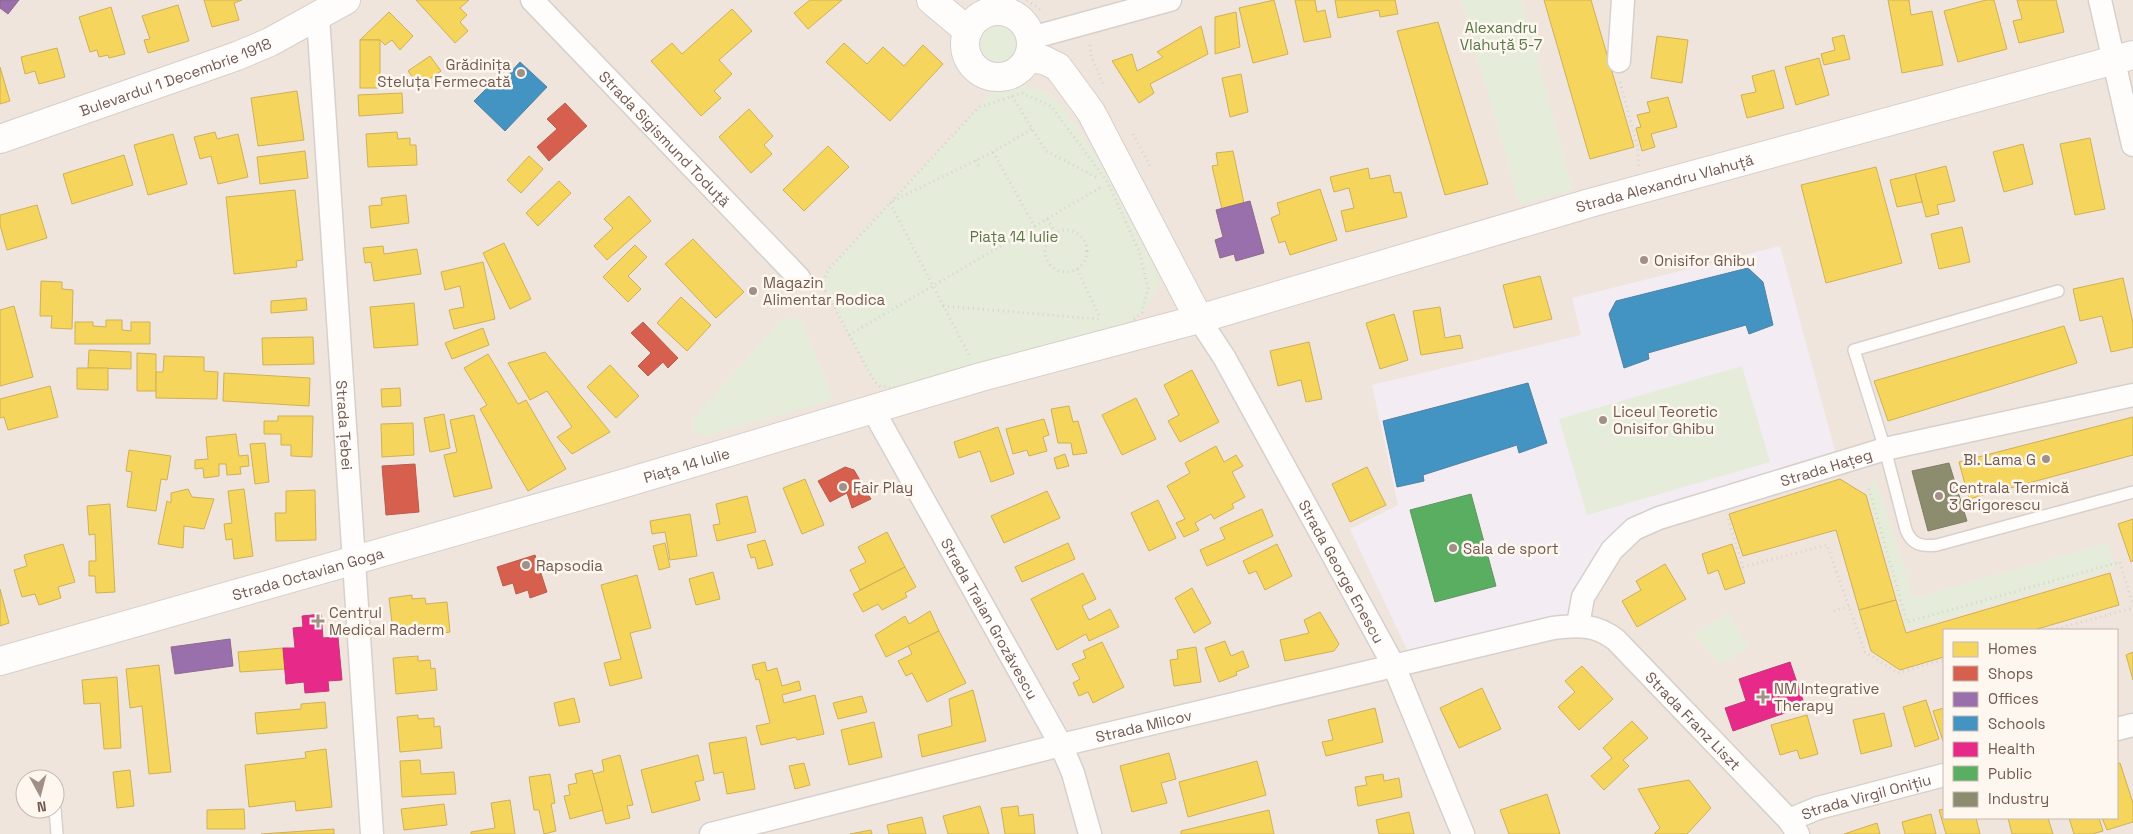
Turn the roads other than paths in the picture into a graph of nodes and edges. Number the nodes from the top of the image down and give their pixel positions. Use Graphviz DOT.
graph roads {
  1 [pos="346,0"];
  2 [pos="532,0"];
  3 [pos="931,0"];
  4 [pos="1170,0"];
  5 [pos="1623,0"];
  6 [pos="2100,0"];
  7 [pos="991,6"];
  8 [pos="318,16"];
  9 [pos="968,31"];
  10 [pos="1029,48"];
  11 [pos="2124,58"];
  12 [pos="1619,62"];
  13 [pos="0,139"];
  14 [pos="2133,145"];
  15 [pos="799,278"];
  16 [pos="2058,291"];
  17 [pos="1199,319"];
  18 [pos="2133,395"];
  19 [pos="873,410"];
  20 [pos="1885,450"];
  21 [pos="615,486"];
  22 [pos="2133,492"];
  23 [pos="354,560"];
  24 [pos="1578,625"];
  25 [pos="0,661"];
  26 [pos="1394,666"];
  27 [pos="2133,725"];
  28 [pos="2118,729"];
  29 [pos="1061,745"];
  30 [pos="1943,775"];
  31 [pos="55,819"];
  32 [pos="1793,827"];
  33 [pos="57,834"];
  34 [pos="372,834"];
  35 [pos="711,834"];
  36 [pos="1090,834"];
  37 [pos="1463,834"];
  1 -- 8 [label="main road, Bulevardul 1 Decembrie 1918"];
  2 -- 15 [label="street, Strada Sigismund Toduță"];
  3 -- 9 [label="main road"];
  4 -- 10 [label="street"];
  5 -- 12 [label="street"];
  6 -- 11 [label="street"];
  7 -- 9 [label="main road"];
  7 -- 10 [label="main road"];
  8 -- 13 [label="main road, Bulevardul 1 Decembrie 1918"];
  8 -- 23 [label="street, Strada Țebei"];
  9 -- 10 [label="main road"];
  10 -- 17 [label="main road"];
  11 -- 14 [label="street"];
  11 -- 17 [label="main road, Strada Alexandru Vlahuță"];
  16 -- 20 [label="lane"];
  17 -- 19 [label="main road, Piața 14 Iulie"];
  17 -- 26 [label="street, Strada George Enescu"];
  18 -- 20 [label="street, Strada Hațeg"];
  19 -- 21 [label="main road, Piața 14 Iulie"];
  19 -- 29 [label="street, Strada Traian Grozăvescu"];
  20 -- 22 [label="lane"];
  20 -- 24 [label="street, Strada Hațeg"];
  21 -- 23 [label="main road, Strada Octavian Goga"];
  23 -- 25 [label="main road, Strada Octavian Goga"];
  23 -- 34 [label="street, Strada Țebei"];
  24 -- 26 [label="street, Strada Milcov"];
  24 -- 32 [label="street, Strada Franz Liszt"];
  26 -- 29 [label="street, Strada Milcov"];
  26 -- 37 [label="street, Strada George Enescu"];
  27 -- 28 [label="street"];
  29 -- 35 [label="street, Strada Milcov"];
  29 -- 36 [label="street, Strada Traian Grozăvescu"];
  30 -- 32 [label="street, Strada Virgil Onițiu"];
  31 -- 33 [label="lane"];
}
